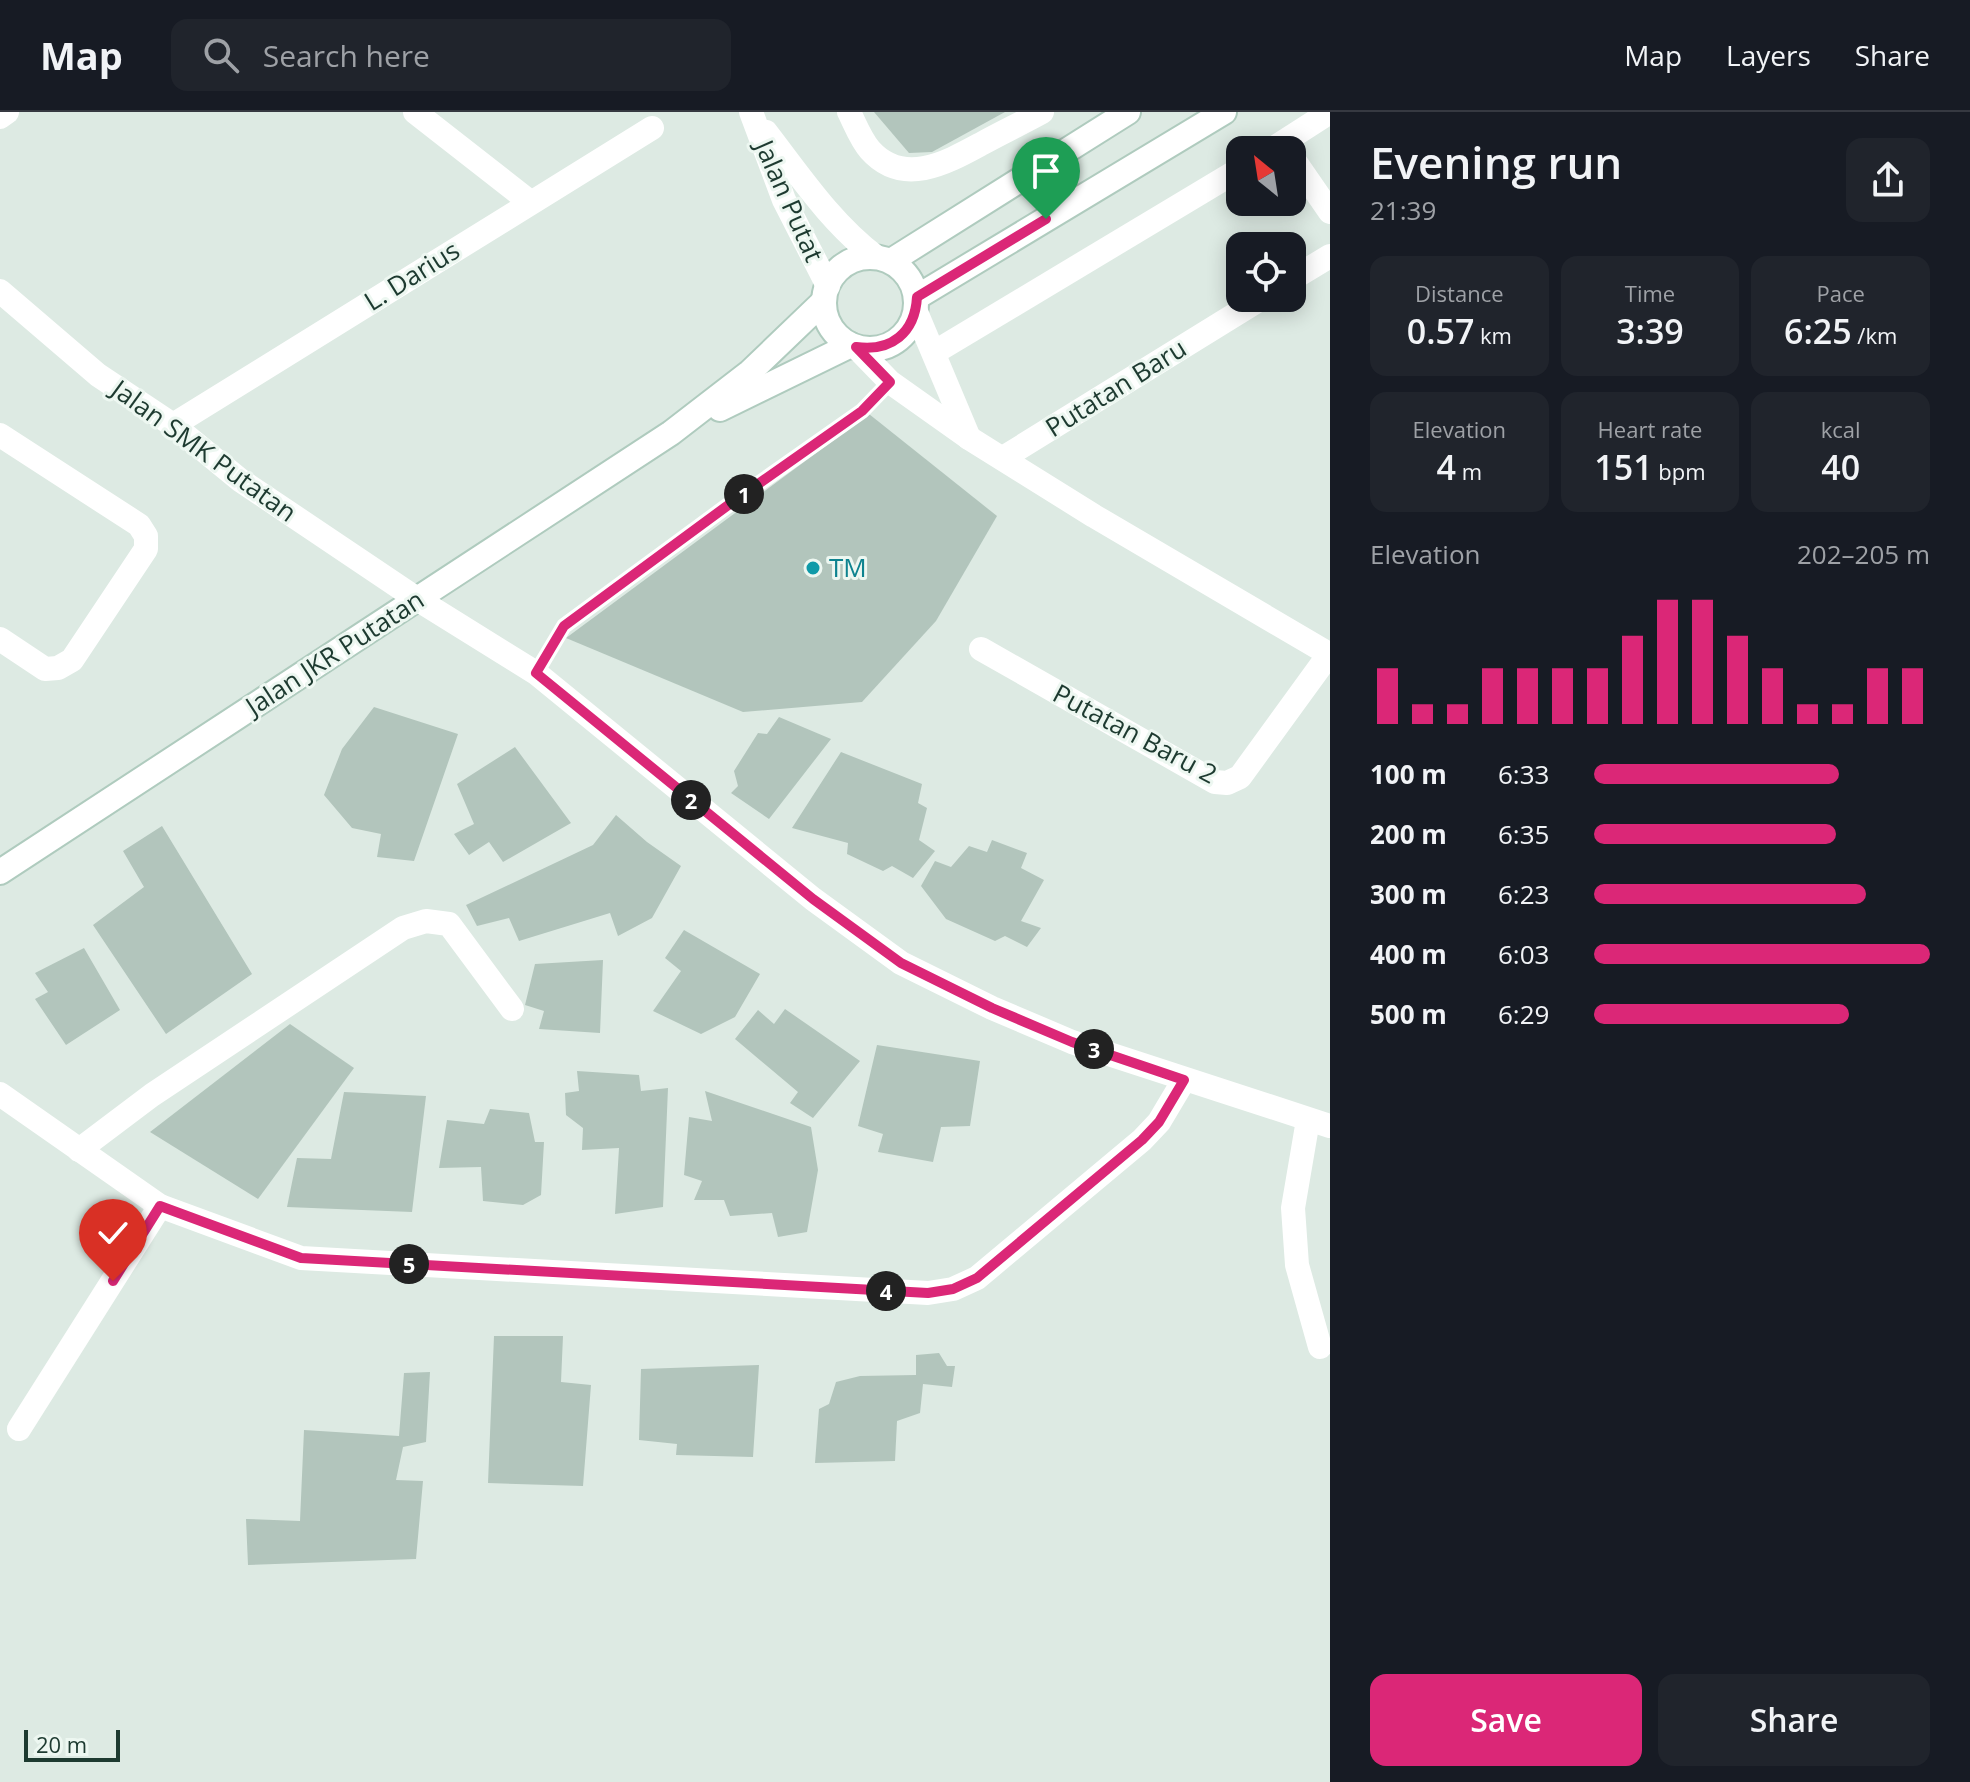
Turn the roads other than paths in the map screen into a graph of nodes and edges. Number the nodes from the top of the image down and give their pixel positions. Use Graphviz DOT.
graph roads {
  1 [pos="7,112"];
  2 [pos="415,112"];
  3 [pos="849,112"];
  4 [pos="1042,112"];
  5 [pos="1128,112"];
  6 [pos="1224,112"];
  7 [pos="1330,112"];
  8 [pos="751,113"];
  9 [pos="0,117"];
  10 [pos="652,128"];
  11 [pos="1300,136"];
  12 [pos="1226,177"];
  13 [pos="1306,180"];
  14 [pos="530,202"];
  15 [pos="1330,212"];
  16 [pos="1330,256"];
  17 [pos="883,259"];
  18 [pos="1306,271"];
  19 [pos="826,293"];
  20 [pos="4,304"];
  21 [pos="916,305"];
  22 [pos="1239,312"];
  23 [pos="854,346"];
  24 [pos="935,352"];
  25 [pos="173,425"];
  26 [pos="671,433"];
  27 [pos="0,435"];
  28 [pos="969,438"];
  29 [pos="1003,458"];
  30 [pos="417,599"];
  31 [pos="0,639"];
  32 [pos="981,649"];
  33 [pos="1330,654"];
  34 [pos="0,872"];
  35 [pos="512,1009"];
  36 [pos="1184,1080"];
  37 [pos="0,1094"];
  38 [pos="1319,1123"];
  39 [pos="79,1150"];
  40 [pos="160,1206"];
  41 [pos="1320,1347"];
  42 [pos="19,1429"];
  1 -- 9 [label="street"];
  2 -- 14 [label="street"];
  3 -- 4 [label="street"];
  5 -- 17 [label="street, Jalan JKR Putatan"];
  6 -- 21 [label="street, Jalan JKR Putatan"];
  7 -- 11 [label="street"];
  8 -- 17 [label="street, Jalan Putat"];
  8 -- 19 [label="street, Jalan Putat"];
  10 -- 14 [label="street, L. Darius"];
  12 -- 24 [label="street"];
  13 -- 15 [label="street"];
  14 -- 25 [label="street, L. Darius"];
  16 -- 18 [label="street"];
  17 -- 19 [label="street, Jalan JKR Putatan"];
  17 -- 21 [label="street"];
  19 -- 23 [label="street"];
  19 -- 26 [label="street, Jalan JKR Putatan"];
  20 -- 25 [label="street, Jalan SMK Putatan"];
  21 -- 23 [label="street, Jalan JKR Putatan"];
  21 -- 24 [label="street"];
  22 -- 29 [label="street, Putatan Baru"];
  23 -- 26 [label="street, Jalan JKR Putatan"];
  23 -- 28 [label="street"];
  24 -- 28 [label="street"];
  25 -- 30 [label="street, Jalan SMK Putatan"];
  26 -- 30 [label="street, Jalan JKR Putatan"];
  27 -- 31 [label="street"];
  28 -- 29 [label="street"];
  29 -- 33 [label="street"];
  30 -- 34 [label="street, Jalan JKR Putatan"];
  30 -- 36 [label="street, Jalan SMK Putatan"];
  32 -- 33 [label="street, Putatan Baru 2"];
  35 -- 39 [label="street"];
  36 -- 38 [label="street, Jalan SMK Putatan"];
  36 -- 40 [label="street"];
  37 -- 39 [label="street"];
  38 -- 41 [label="street"];
  39 -- 40 [label="street"];
  40 -- 42 [label="street"];
}
